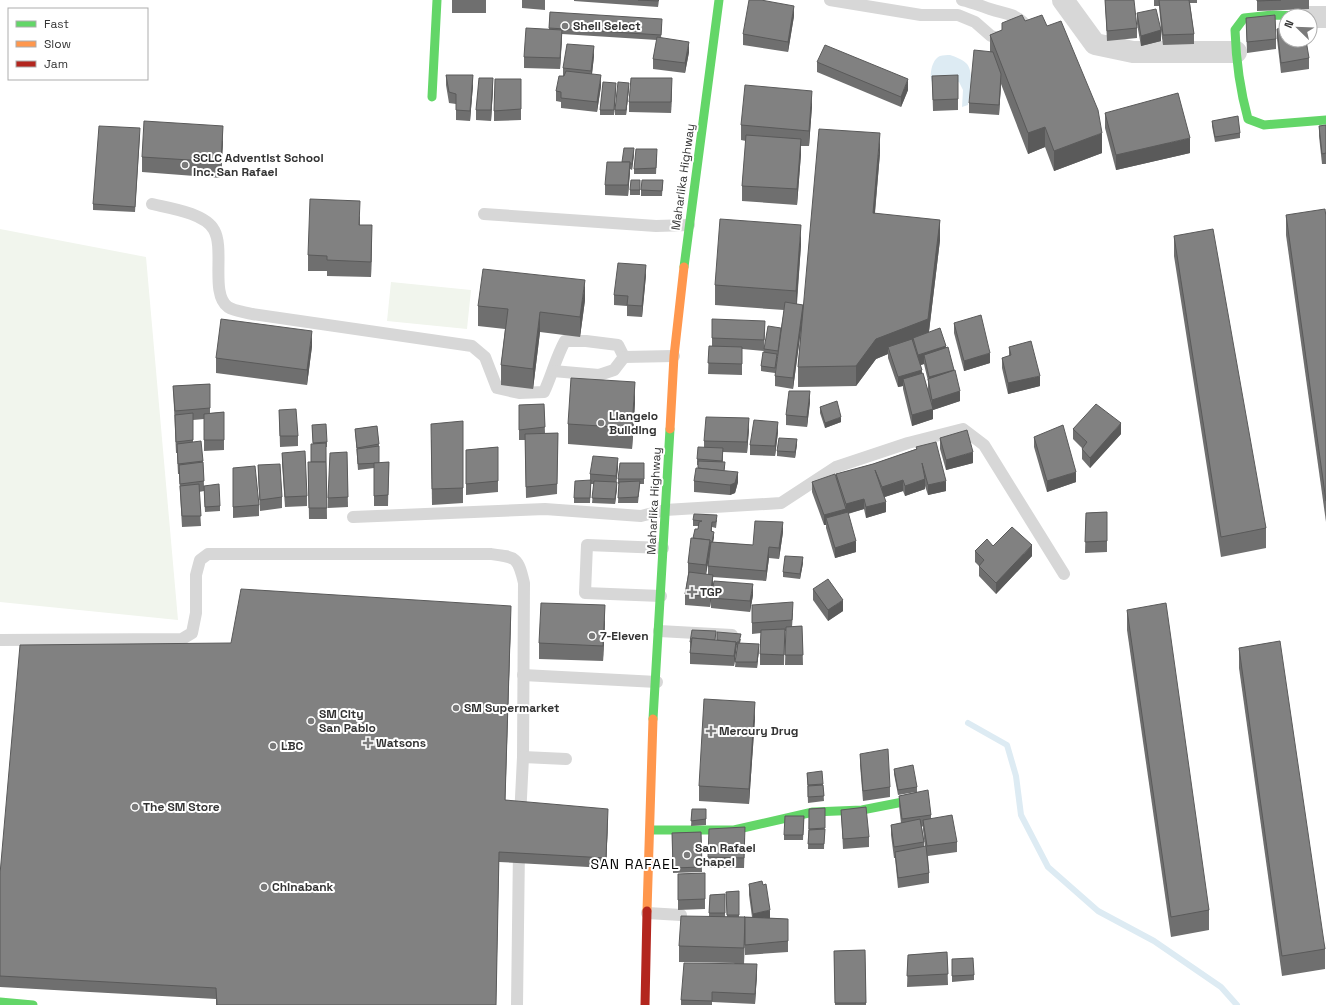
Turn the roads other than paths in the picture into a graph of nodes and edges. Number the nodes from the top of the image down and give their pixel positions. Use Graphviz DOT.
graph roads {
  1 [pos="437,0"];
  2 [pos="719,0"];
  3 [pos="830,0"];
  4 [pos="962,0"];
  5 [pos="1063,0"];
  6 [pos="1278,14"];
  7 [pos="1236,52"];
  8 [pos="432,97"];
  9 [pos="1326,120"];
  10 [pos="152,204"];
  11 [pos="484,214"];
  12 [pos="689,225"];
  13 [pos="674,356"];
  14 [pos="624,357"];
  15 [pos="553,371"];
  16 [pos="665,510"];
  17 [pos="354,517"];
  18 [pos="663,548"];
  19 [pos="1064,574"];
  20 [pos="661,596"];
  21 [pos="659,631"];
  22 [pos="732,635"];
  23 [pos="0,640"];
  24 [pos="524,675"];
  25 [pos="657,682"];
  26 [pos="523,757"];
  27 [pos="566,758"];
  28 [pos="913,800"];
  29 [pos="650,830"];
  30 [pos="646,913"];
  31 [pos="682,915"];
  32 [pos="0,1002"];
  33 [pos="33,1005"];
  34 [pos="517,1005"];
  35 [pos="644,1005"];
  1 -- 8 [label="main road"];
  2 -- 12 [label="main road, Maharlika Highway"];
  3 -- 4 [label="lane"];
  5 -- 7 [label="street"];
  6 -- 7 [label="main road"];
  7 -- 9 [label="main road"];
  10 -- 15 [label="lane"];
  11 -- 12 [label="lane"];
  12 -- 13 [label="main road, Maharlika Highway"];
  13 -- 14 [label="lane"];
  13 -- 16 [label="main road, Maharlika Highway"];
  14 -- 15 [label="lane"];
  14 -- 15 [label="lane"];
  16 -- 17 [label="lane"];
  16 -- 18 [label="main road, Maharlika Highway"];
  16 -- 19 [label="lane"];
  18 -- 20 [label="main road, Maharlika Highway"];
  18 -- 20 [label="lane"];
  20 -- 21 [label="main road, Maharlika Highway"];
  21 -- 22 [label="lane"];
  21 -- 25 [label="main road, Maharlika Highway"];
  23 -- 24 [label="lane"];
  24 -- 25 [label="lane"];
  24 -- 26 [label="lane"];
  25 -- 29 [label="main road, Maharlika Highway"];
  26 -- 27 [label="lane"];
  26 -- 34 [label="lane"];
  28 -- 29 [label="main road"];
  29 -- 30 [label="main road, Maharlika Highway"];
  30 -- 31 [label="lane"];
  30 -- 35 [label="main road, Maharlika Highway"];
  32 -- 33 [label="main road"];
}
